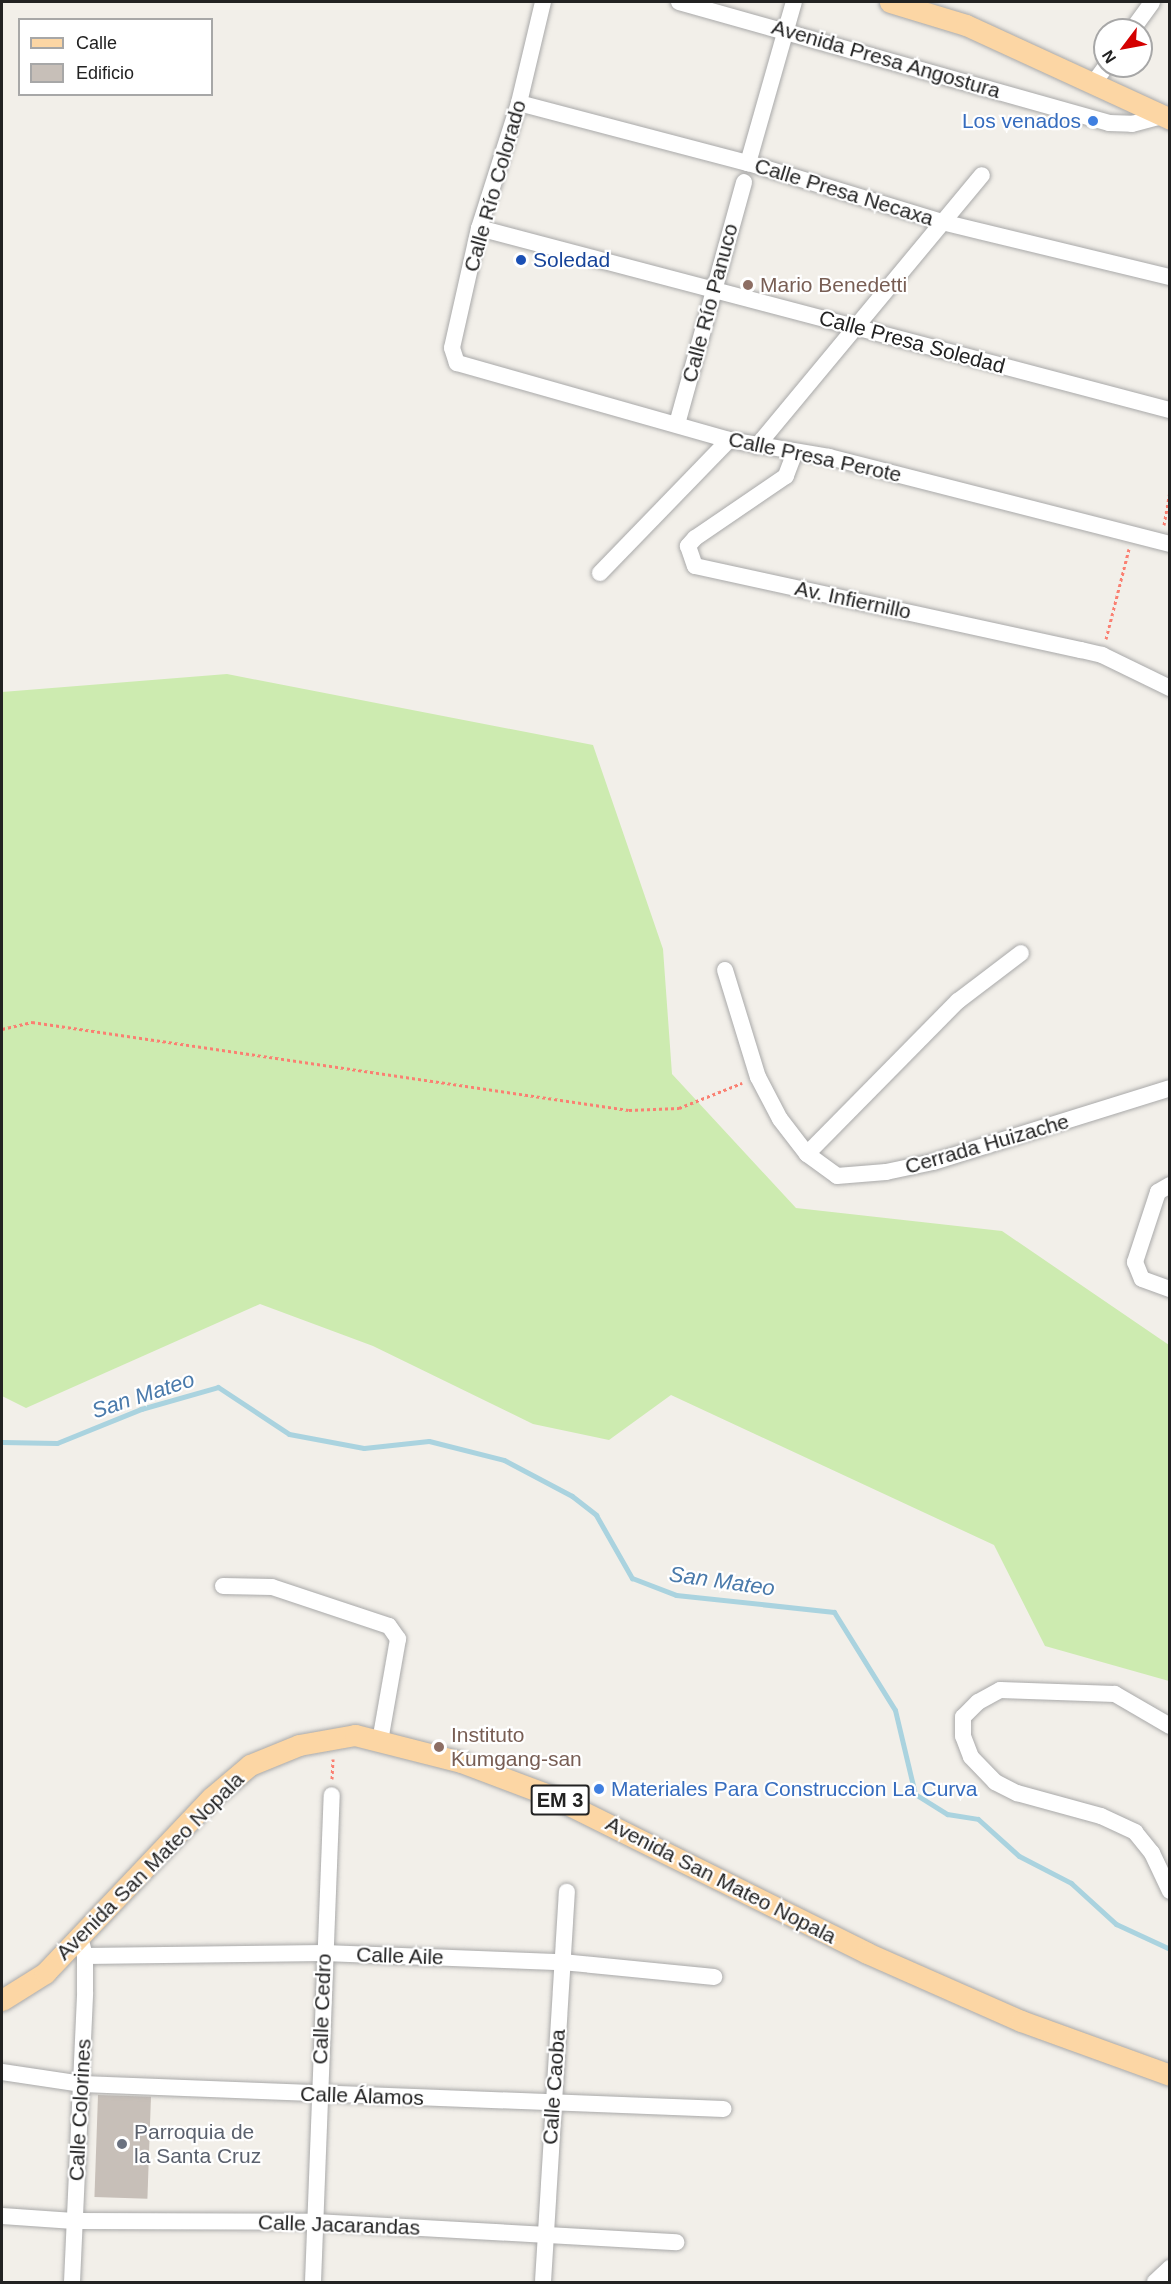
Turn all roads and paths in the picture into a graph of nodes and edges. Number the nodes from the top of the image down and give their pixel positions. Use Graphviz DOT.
graph roads {
  1 [pos="543,2"];
  2 [pos="679,2"];
  3 [pos="794,2"];
  4 [pos="890,2"];
  5 [pos="1152,2"];
  6 [pos="1141,18"];
  7 [pos="786,30"];
  8 [pos="1098,78"];
  9 [pos="1094,84"];
  10 [pos="519,103"];
  11 [pos="1166,118"];
  12 [pos="748,163"];
  13 [pos="982,175"];
  14 [pos="744,182"];
  15 [pos="942,222"];
  16 [pos="479,228"];
  17 [pos="1170,278"];
  18 [pos="712,290"];
  19 [pos="857,327"];
  20 [pos="462,366"];
  21 [pos="1170,410"];
  22 [pos="677,424"];
  23 [pos="729,440"];
  24 [pos="756,446"];
  25 [pos="795,452"];
  26 [pos="1170,491"];
  27 [pos="1133,534"];
  28 [pos="1165,543"];
  29 [pos="600,573"];
  30 [pos="1102,655"];
  31 [pos="1170,688"];
  32 [pos="1022,953"];
  33 [pos="725,970"];
  34 [pos="2,1029"];
  35 [pos="758,1077"];
  36 [pos="1170,1088"];
  37 [pos="807,1154"];
  38 [pos="1170,1185"];
  39 [pos="1170,1289"];
  40 [pos="223,1586"];
  41 [pos="1170,1726"];
  42 [pos="334,1736"];
  43 [pos="380,1741"];
  44 [pos="332,1795"];
  45 [pos="1170,1891"];
  46 [pos="567,1892"];
  47 [pos="82,1947"];
  48 [pos="324,1953"];
  49 [pos="562,1962"];
  50 [pos="714,1977"];
  51 [pos="2,2000"];
  52 [pos="2,2072"];
  53 [pos="1170,2075"];
  54 [pos="82,2084"];
  55 [pos="318,2095"];
  56 [pos="553,2102"];
  57 [pos="724,2109"];
  58 [pos="2,2216"];
  59 [pos="74,2221"];
  60 [pos="315,2222"];
  61 [pos="546,2236"];
  62 [pos="676,2242"];
  63 [pos="1170,2268"];
  64 [pos="72,2283"];
  65 [pos="313,2283"];
  66 [pos="543,2283"];
  67 [pos="1155,2283"];
  1 -- 10 [label="street, Calle Río Colorado"];
  2 -- 7 [label="street, Avenida Presa Angostura"];
  3 -- 7 [label="street"];
  4 -- 9 [label="main road"];
  5 -- 6 [label="street"];
  7 -- 11 [label="street, Avenida Presa Angostura"];
  7 -- 12 [label="street"];
  8 -- 9 [label="street"];
  9 -- 11 [label="main road"];
  10 -- 12 [label="street, Calle Presa Necaxa"];
  10 -- 16 [label="street, Calle Río Colorado"];
  12 -- 15 [label="street, Calle Presa Necaxa"];
  13 -- 15 [label="street"];
  14 -- 18 [label="street, Calle Río Panuco"];
  15 -- 17 [label="street, Calle Presa Necaxa"];
  15 -- 19 [label="street"];
  16 -- 18 [label="street, Calle Presa Soledad"];
  16 -- 20 [label="street, Calle Río Colorado"];
  18 -- 19 [label="street, Calle Presa Soledad"];
  18 -- 22 [label="street, Calle Río Panuco"];
  19 -- 21 [label="street, Calle Presa Soledad"];
  19 -- 24 [label="street"];
  20 -- 22 [label="street, Calle Presa Perote"];
  22 -- 23 [label="street, Calle Presa Perote"];
  23 -- 24 [label="street, Calle Presa Perote"];
  23 -- 29 [label="street"];
  24 -- 25 [label="street, Calle Presa Perote"];
  25 -- 27 [label="street, Calle Presa Perote"];
  25 -- 30 [label="street, Av. Infiernillo"];
  26 -- 28 [label="path"];
  27 -- 28 [label="street, Calle Presa Perote"];
  27 -- 30 [label="path"];
  30 -- 31 [label="street, Av. Infiernillo"];
  32 -- 37 [label="street"];
  33 -- 35 [label="street, Cerrada Huizache"];
  34 -- 35 [label="path"];
  35 -- 37 [label="street, Cerrada Huizache"];
  36 -- 37 [label="street, Cerrada Huizache"];
  38 -- 39 [label="street"];
  40 -- 43 [label="street"];
  41 -- 45 [label="street"];
  42 -- 43 [label="main road, Avenida San Mateo Nopala / EM 3"];
  42 -- 44 [label="path"];
  42 -- 47 [label="main road, Avenida San Mateo Nopala / EM 3"];
  43 -- 53 [label="main road, Avenida San Mateo Nopala / EM 3"];
  44 -- 48 [label="street, Calle Cedro"];
  46 -- 49 [label="street, Calle Caoba"];
  47 -- 48 [label="street, Calle Aile"];
  47 -- 51 [label="main road, Avenida San Mateo Nopala / EM 3"];
  47 -- 54 [label="street, Calle Colorines"];
  48 -- 49 [label="street, Calle Aile"];
  48 -- 55 [label="street, Calle Cedro"];
  49 -- 50 [label="street, Calle Aile"];
  49 -- 56 [label="street, Calle Caoba"];
  52 -- 54 [label="street, Calle Álamos"];
  54 -- 55 [label="street, Calle Álamos"];
  54 -- 59 [label="street, Calle Colorines"];
  55 -- 56 [label="street, Calle Álamos"];
  55 -- 60 [label="street, Calle Cedro"];
  56 -- 57 [label="street, Calle Álamos"];
  56 -- 61 [label="street, Calle Caoba"];
  58 -- 59 [label="street, Calle Jacarandas"];
  59 -- 60 [label="street, Calle Jacarandas"];
  59 -- 64 [label="street, Calle Colorines"];
  60 -- 61 [label="street, Calle Jacarandas"];
  60 -- 65 [label="street, Calle Cedro"];
  61 -- 62 [label="street, Calle Jacarandas"];
  61 -- 66 [label="street, Calle Caoba"];
  63 -- 67 [label="street"];
}
